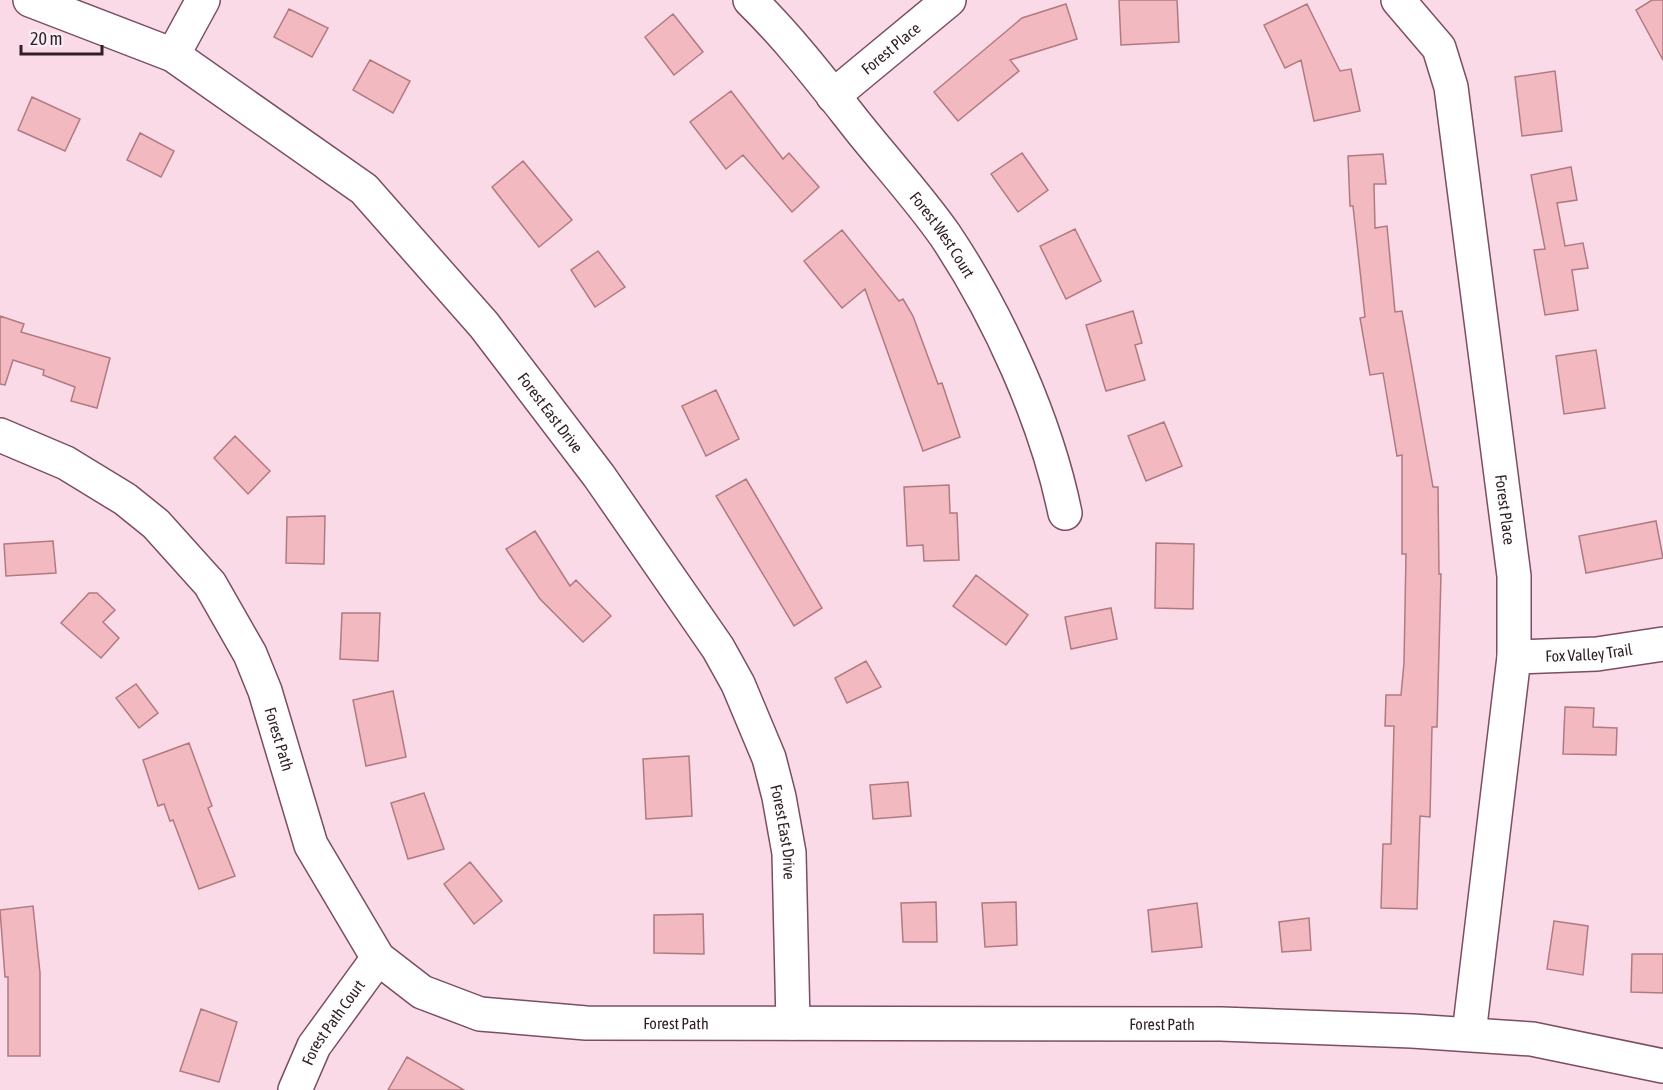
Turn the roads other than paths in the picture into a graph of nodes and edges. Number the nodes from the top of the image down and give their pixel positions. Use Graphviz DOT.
graph roads {
  1 [pos="30,0"];
  2 [pos="203,0"];
  3 [pos="750,0"];
  4 [pos="949,0"];
  5 [pos="1398,0"];
  6 [pos="173,55"];
  7 [pos="833,96"];
  8 [pos="0,435"];
  9 [pos="1065,513"];
  10 [pos="1663,644"];
  11 [pos="1514,657"];
  12 [pos="378,958"];
  13 [pos="793,1023"];
  14 [pos="1469,1034"];
  15 [pos="1663,1066"];
  16 [pos="296,1090"];
  1 -- 6 [label="street, Forest East Drive"];
  2 -- 6 [label="street"];
  3 -- 7 [label="street, Forest West Court"];
  4 -- 7 [label="street, Forest Place"];
  5 -- 11 [label="street, Forest Place"];
  6 -- 13 [label="street, Forest East Drive"];
  7 -- 9 [label="street, Forest West Court"];
  8 -- 12 [label="street, Forest Path"];
  10 -- 11 [label="street, Fox Valley Trail"];
  11 -- 14 [label="street, Forest Place"];
  12 -- 13 [label="street, Forest Path"];
  12 -- 16 [label="street, Forest Path Court"];
  13 -- 14 [label="street, Forest Path"];
  14 -- 15 [label="street, Forest Path"];
}
